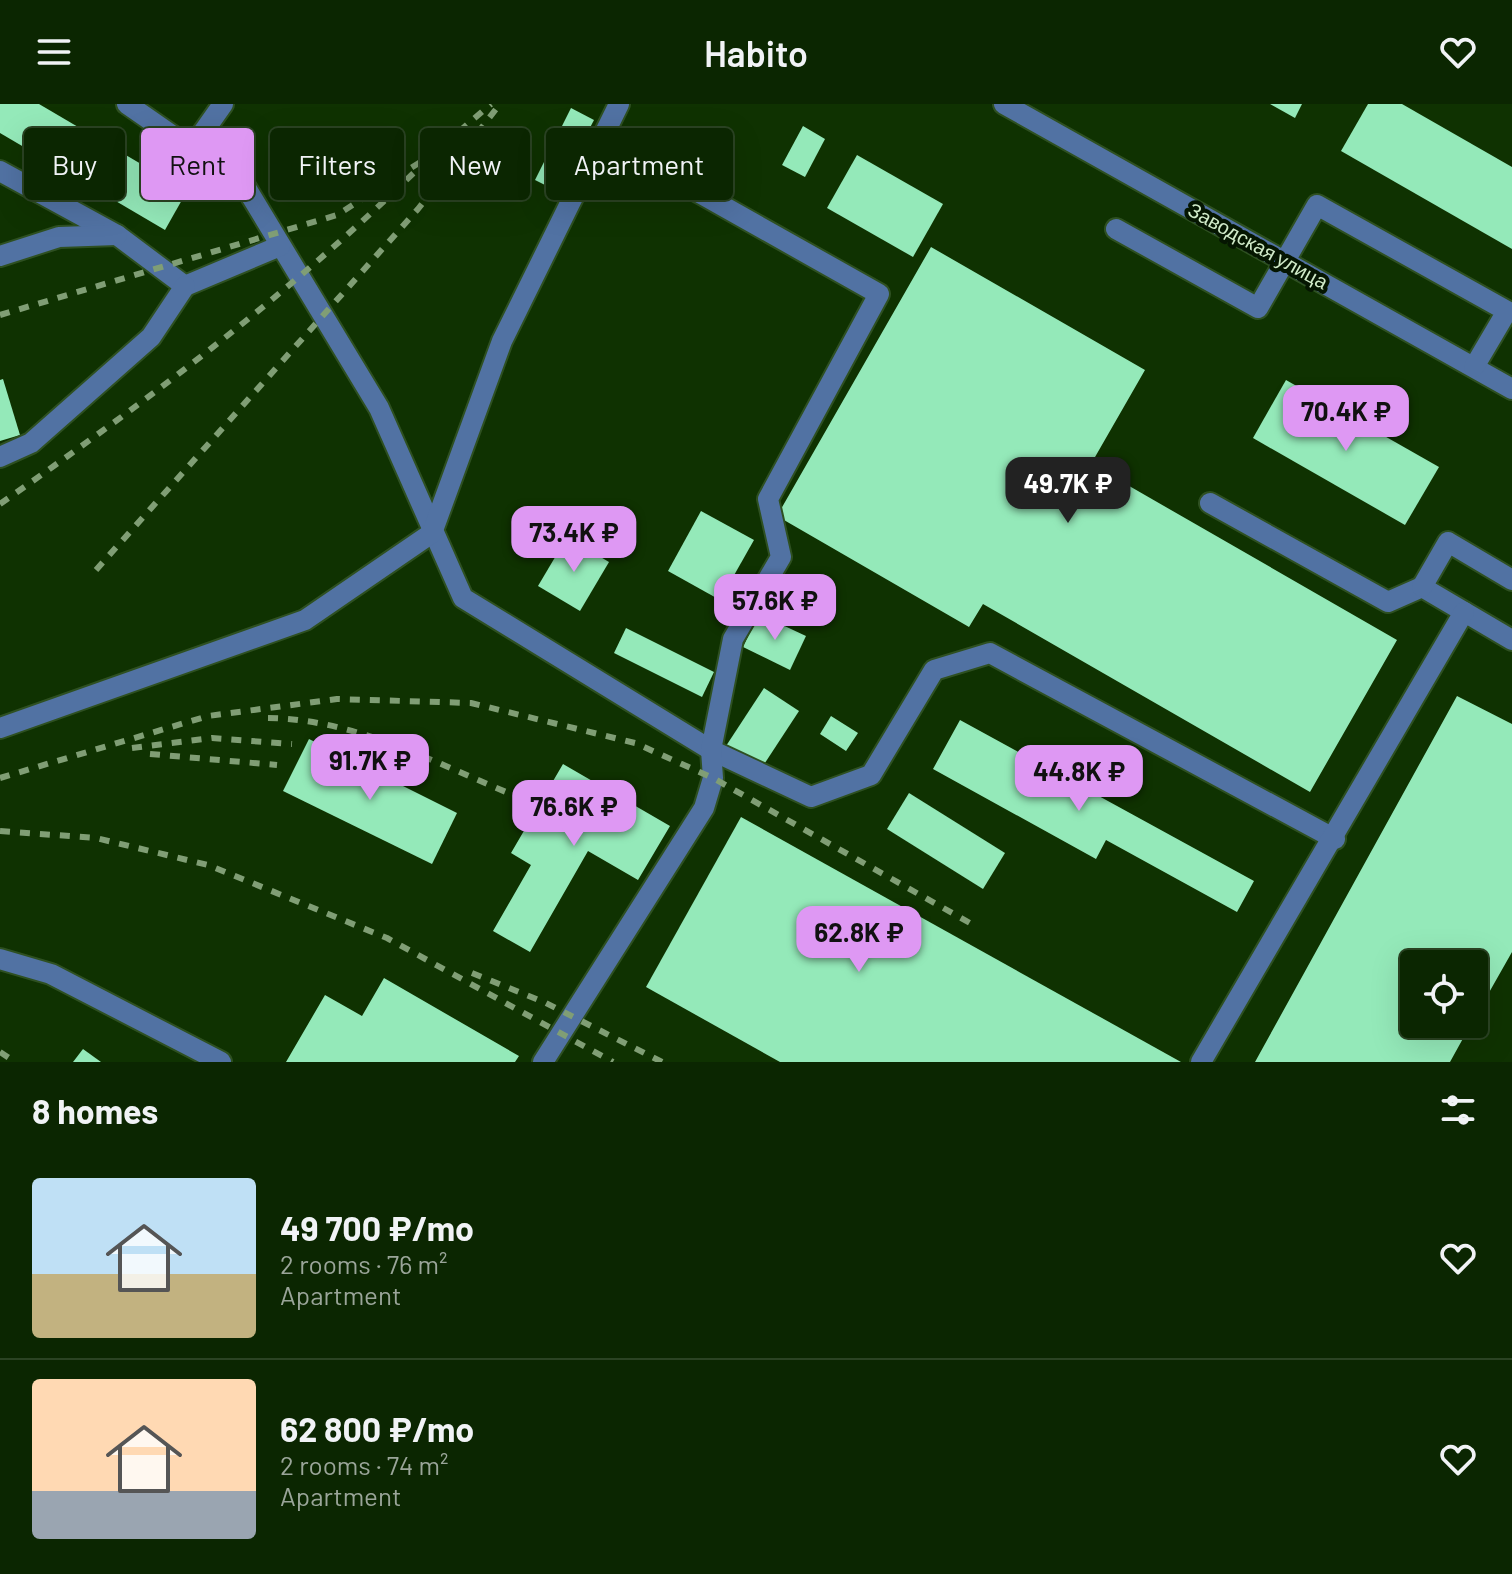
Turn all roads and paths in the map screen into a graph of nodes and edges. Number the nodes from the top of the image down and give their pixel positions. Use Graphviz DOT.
graph roads {
  1 [pos="127,104"];
  2 [pos="223,104"];
  3 [pos="619,104"];
  4 [pos="1004,104"];
  5 [pos="162,128"];
  6 [pos="206,128"];
  7 [pos="607,128"];
  8 [pos="0,171"];
  9 [pos="253,200"];
  10 [pos="571,200"];
  11 [pos="712,200"];
  12 [pos="1116,229"];
  13 [pos="117,235"];
  14 [pos="280,246"];
  15 [pos="0,256"];
  16 [pos="1284,261"];
  17 [pos="185,286"];
  18 [pos="1474,367"];
  19 [pos="1512,389"];
  20 [pos="0,457"];
  21 [pos="1210,503"];
  22 [pos="432,533"];
  23 [pos="1512,580"];
  24 [pos="1422,587"];
  25 [pos="1464,612"];
  26 [pos="1512,640"];
  27 [pos="0,728"];
  28 [pos="711,750"];
  29 [pos="1335,839"];
  30 [pos="0,959"];
  31 [pos="221,1062"];
  32 [pos="543,1062"];
  33 [pos="1201,1062"];
  1 -- 5 [label="street"];
  2 -- 6 [label="street"];
  3 -- 7 [label="street"];
  4 -- 16 [label="street, Заводская улица"];
  8 -- 13 [label="street"];
  9 -- 14 [label="street"];
  10 -- 22 [label="street"];
  11 -- 28 [label="street"];
  12 -- 16 [label="street"];
  13 -- 15 [label="street"];
  13 -- 17 [label="street"];
  14 -- 17 [label="street"];
  14 -- 22 [label="street"];
  16 -- 18 [label="street, Заводская улица"];
  16 -- 18 [label="street"];
  17 -- 20 [label="street"];
  18 -- 19 [label="street, Заводская улица"];
  21 -- 24 [label="street"];
  22 -- 27 [label="street"];
  22 -- 28 [label="street"];
  23 -- 24 [label="street"];
  24 -- 25 [label="street"];
  25 -- 26 [label="street"];
  25 -- 29 [label="street"];
  28 -- 29 [label="street"];
  28 -- 32 [label="street"];
  29 -- 33 [label="street"];
  30 -- 31 [label="street"];
}
